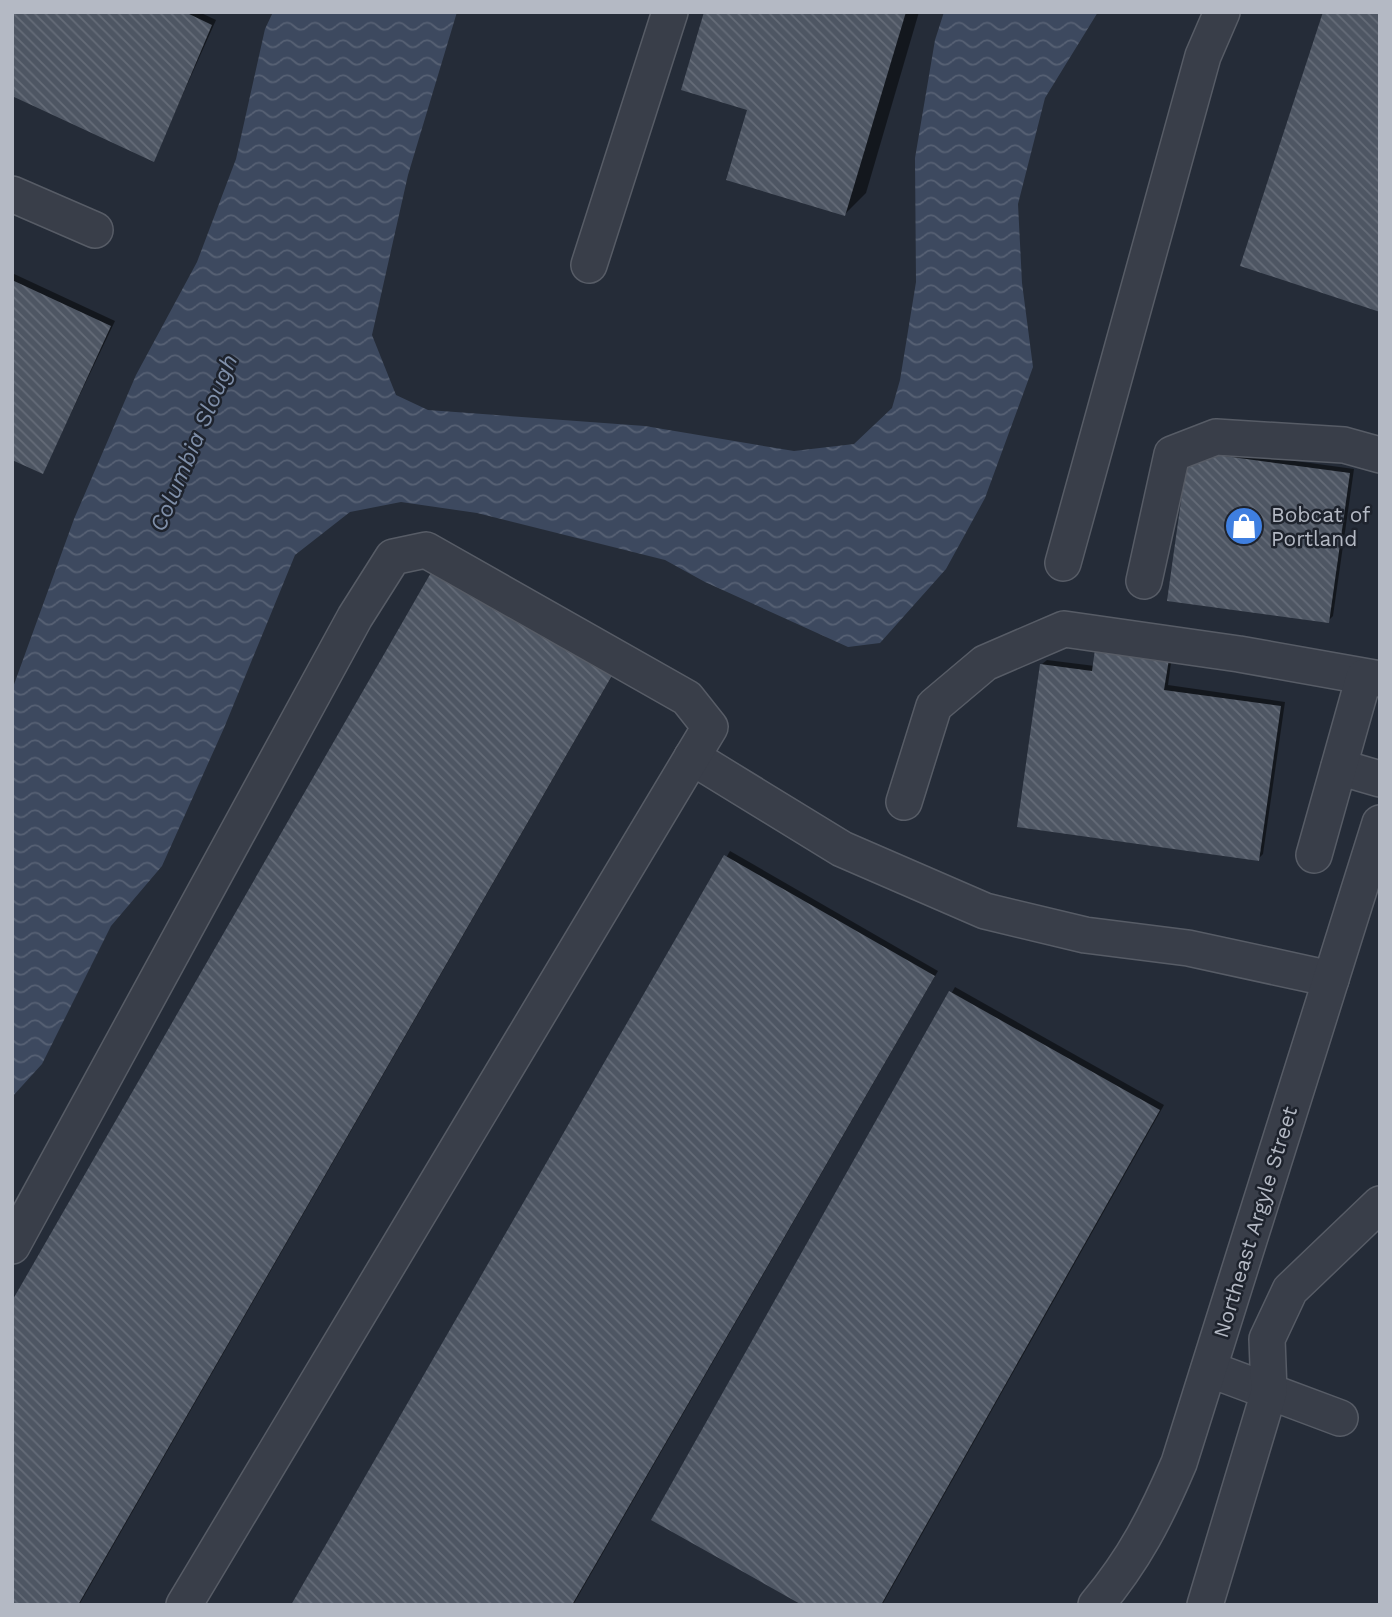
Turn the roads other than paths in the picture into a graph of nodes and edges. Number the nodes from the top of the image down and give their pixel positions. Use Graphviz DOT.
graph roads {
  1 [pos="670,12"];
  2 [pos="1222,12"];
  3 [pos="12,194"];
  4 [pos="95,230"];
  5 [pos="589,265"];
  6 [pos="1380,455"];
  7 [pos="1063,563"];
  8 [pos="1144,581"];
  9 [pos="1372,678"];
  10 [pos="692,757"];
  11 [pos="1339,767"];
  12 [pos="1380,779"];
  13 [pos="904,802"];
  14 [pos="1380,823"];
  15 [pos="1314,855"];
  16 [pos="1331,979"];
  17 [pos="1380,1204"];
  18 [pos="12,1246"];
  19 [pos="1209,1370"];
  20 [pos="1269,1392"];
  21 [pos="1340,1418"];
  22 [pos="184,1605"];
  23 [pos="1096,1605"];
  24 [pos="1205,1605"];
  1 -- 5 [label="street"];
  2 -- 7 [label="street"];
  3 -- 4 [label="street"];
  6 -- 8 [label="street"];
  9 -- 11 [label="street"];
  9 -- 13 [label="street"];
  10 -- 16 [label="street"];
  10 -- 18 [label="street"];
  10 -- 22 [label="street"];
  11 -- 12 [label="street"];
  11 -- 15 [label="street"];
  14 -- 16 [label="street, Northeast Argyle Street"];
  16 -- 19 [label="street, Northeast Argyle Street"];
  17 -- 20 [label="street"];
  19 -- 20 [label="street"];
  19 -- 23 [label="street, Northeast Argyle Street"];
  20 -- 21 [label="street"];
  20 -- 24 [label="street"];
}
